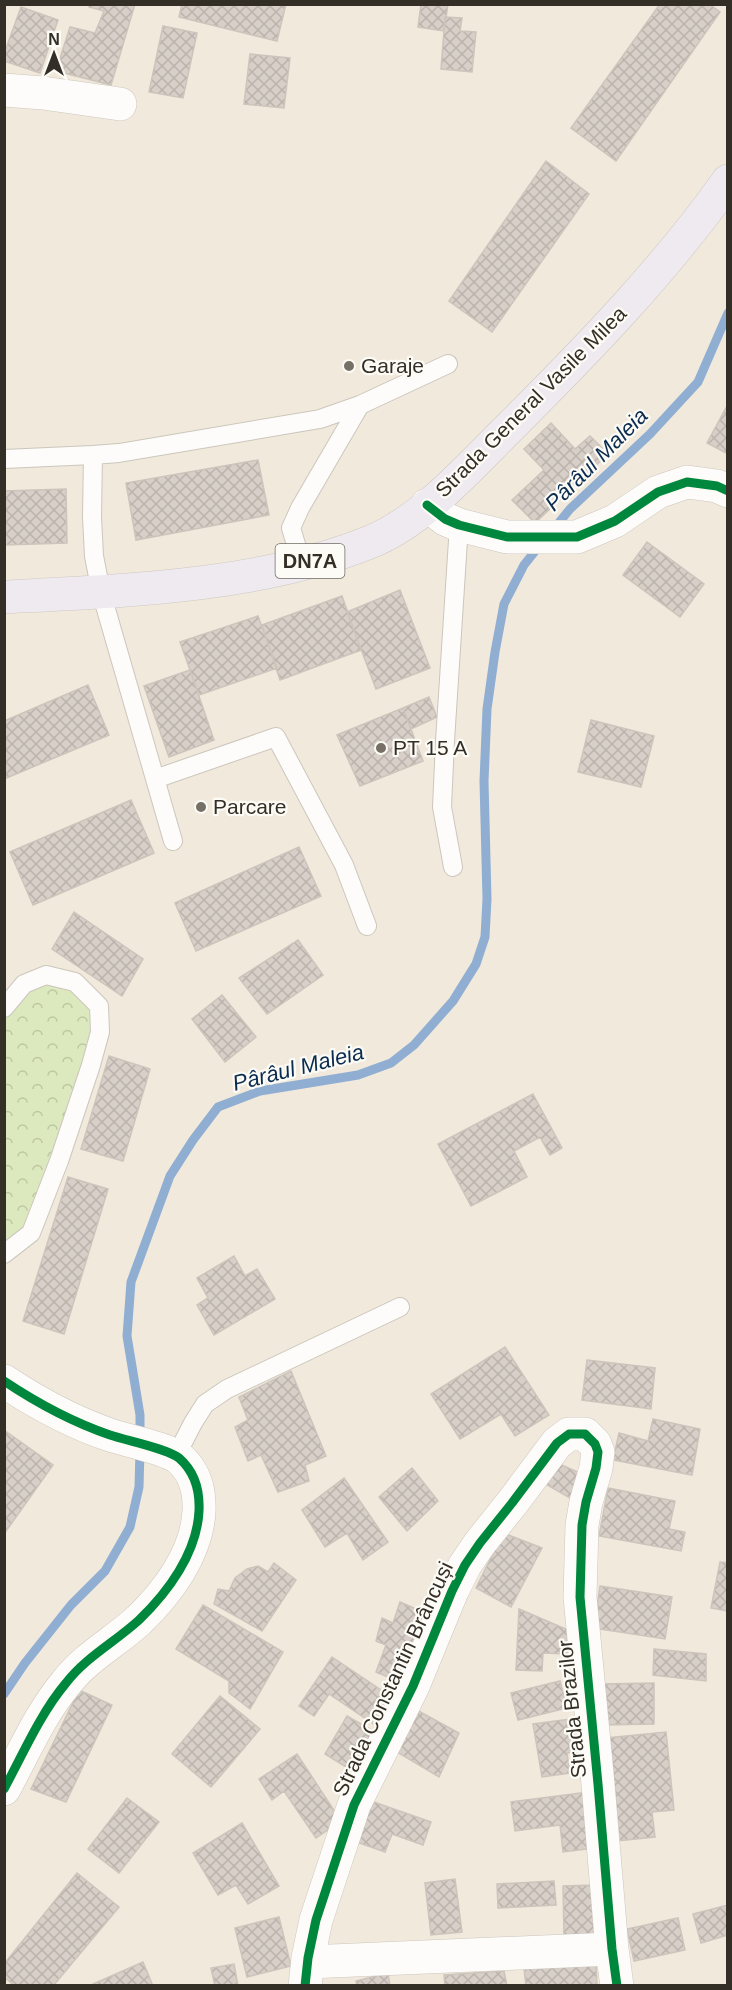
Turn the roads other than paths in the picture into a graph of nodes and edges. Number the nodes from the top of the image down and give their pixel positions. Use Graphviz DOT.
graph roads {
  1 [pos="4,90"];
  2 [pos="120,104"];
  3 [pos="728,181"];
  4 [pos="448,364"];
  5 [pos="360,405"];
  6 [pos="93,455"];
  7 [pos="4,459"];
  8 [pos="728,491"];
  9 [pos="427,505"];
  10 [pos="459,525"];
  11 [pos="302,564"];
  12 [pos="100,592"];
  13 [pos="4,597"];
  14 [pos="155,779"];
  15 [pos="173,841"];
  16 [pos="453,867"];
  17 [pos="367,926"];
  18 [pos="4,1008"];
  19 [pos="4,1254"];
  20 [pos="400,1307"];
  21 [pos="4,1381"];
  22 [pos="585,1434"];
  23 [pos="170,1454"];
  24 [pos="4,1789"];
  25 [pos="612,1949"];
  26 [pos="306,1974"];
  27 [pos="617,1986"];
  1 -- 2 [label="street"];
  3 -- 9 [label="main road, Strada General Vasile Milea / DN7A"];
  4 -- 5 [label="lane"];
  5 -- 6 [label="lane"];
  5 -- 11 [label="lane"];
  6 -- 7 [label="lane"];
  6 -- 12 [label="lane"];
  8 -- 10 [label="street"];
  9 -- 10 [label="street"];
  9 -- 11 [label="main road, Strada General Vasile Milea / DN7A"];
  10 -- 16 [label="lane"];
  11 -- 12 [label="main road, Strada General Vasile Milea / DN7A"];
  12 -- 13 [label="main road, Strada General Vasile Milea / DN7A"];
  12 -- 14 [label="lane"];
  14 -- 15 [label="lane"];
  14 -- 17 [label="lane"];
  18 -- 19 [label="lane"];
  20 -- 23 [label="lane"];
  21 -- 23 [label="street"];
  22 -- 25 [label="street, Strada Brazilor"];
  22 -- 26 [label="street, Strada Constantin Brâncuși"];
  23 -- 24 [label="street"];
  25 -- 26 [label="street"];
  25 -- 27 [label="street, Strada Brazilor"];
}
